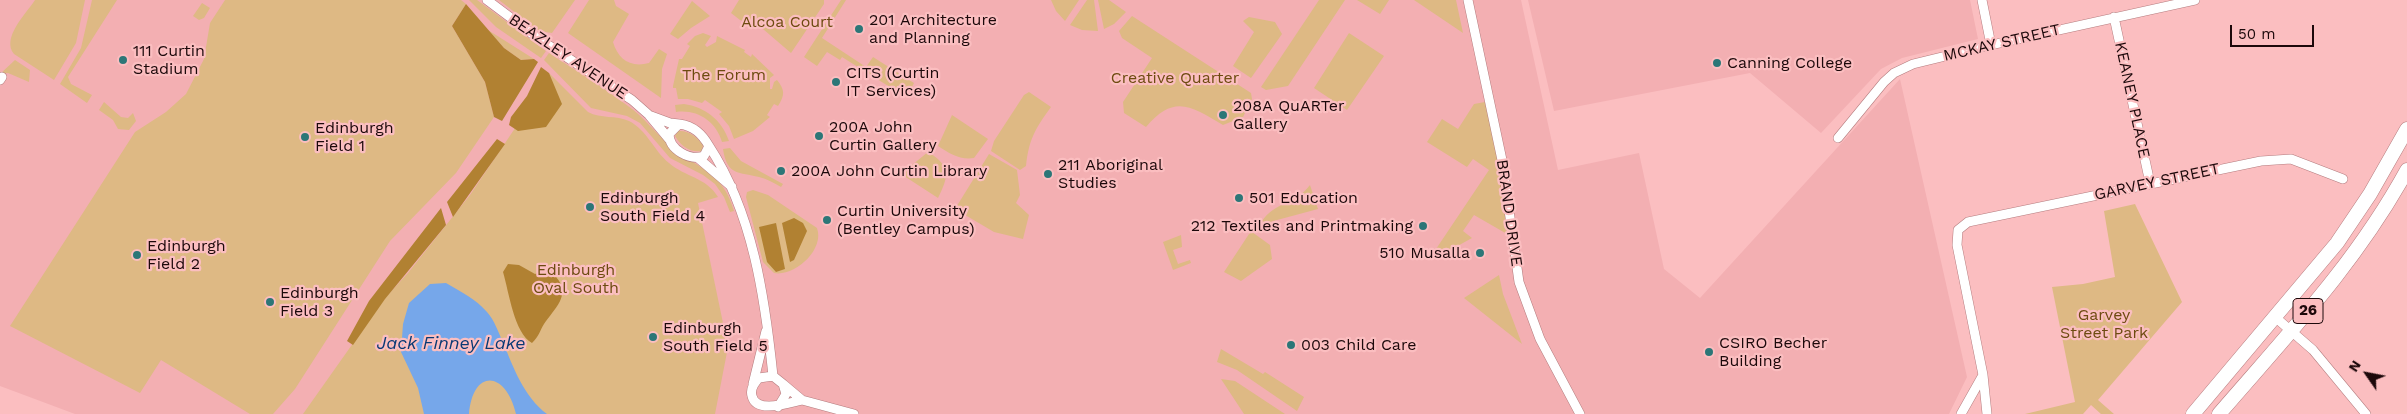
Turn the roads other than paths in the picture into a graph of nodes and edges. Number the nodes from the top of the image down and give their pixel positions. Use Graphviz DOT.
graph roads {
  1 [pos="487,0"];
  2 [pos="1468,0"];
  3 [pos="1982,0"];
  4 [pos="2195,0"];
  5 [pos="2114,17"];
  6 [pos="1991,45"];
  7 [pos="649,115"];
  8 [pos="679,124"];
  9 [pos="2407,129"];
  10 [pos="1838,138"];
  11 [pos="669,139"];
  12 [pos="709,146"];
  13 [pos="698,158"];
  14 [pos="2407,170"];
  15 [pos="2343,179"];
  16 [pos="2150,184"];
  17 [pos="734,189"];
  18 [pos="2275,317"];
  19 [pos="768,323"];
  20 [pos="2291,330"];
  21 [pos="1983,375"];
  22 [pos="773,376"];
  23 [pos="783,384"];
  24 [pos="753,386"];
  25 [pos="753,400"];
  26 [pos="802,400"];
  27 [pos="774,410"];
  28 [pos="753,411"];
  29 [pos="854,414"];
  30 [pos="1580,414"];
  31 [pos="1961,414"];
  32 [pos="1987,414"];
  33 [pos="2193,414"];
  34 [pos="2219,414"];
  35 [pos="2366,414"];
  1 -- 7 [label="street, BEAZLEY AVENUE"];
  2 -- 30 [label="street, BRAND DRIVE"];
  3 -- 6 [label="street"];
  4 -- 5 [label="street, MCKAY STREET"];
  5 -- 6 [label="street, MCKAY STREET"];
  5 -- 16 [label="street, KEANEY PLACE"];
  6 -- 10 [label="street, MCKAY STREET"];
  7 -- 8 [label="street, BEAZLEY AVENUE"];
  7 -- 11 [label="street, BEAZLEY AVENUE"];
  8 -- 11 [label="street"];
  8 -- 12 [label="street, BEAZLEY AVENUE"];
  9 -- 18 [label="main road, 26"];
  11 -- 13 [label="street, BEAZLEY AVENUE"];
  12 -- 13 [label="street"];
  12 -- 17 [label="street, BEAZLEY AVENUE"];
  13 -- 17 [label="street, BEAZLEY AVENUE"];
  14 -- 20 [label="main road, 26"];
  15 -- 16 [label="street, GARVEY STREET"];
  16 -- 21 [label="street, GARVEY STREET"];
  17 -- 19 [label="street, BEAZLEY AVENUE"];
  18 -- 20 [label="street"];
  18 -- 33 [label="main road, 26"];
  19 -- 22 [label="street, BEAZLEY AVENUE"];
  19 -- 24 [label="street, BEAZLEY AVENUE"];
  20 -- 34 [label="main road, 26"];
  20 -- 35 [label="street"];
  21 -- 31 [label="street"];
  21 -- 32 [label="street"];
  22 -- 23 [label="street"];
  22 -- 24 [label="street"];
  23 -- 26 [label="street"];
  23 -- 27 [label="street"];
  24 -- 25 [label="street"];
  25 -- 27 [label="street"];
  25 -- 28 [label="street"];
  26 -- 27 [label="street"];
  26 -- 29 [label="street"];
}
